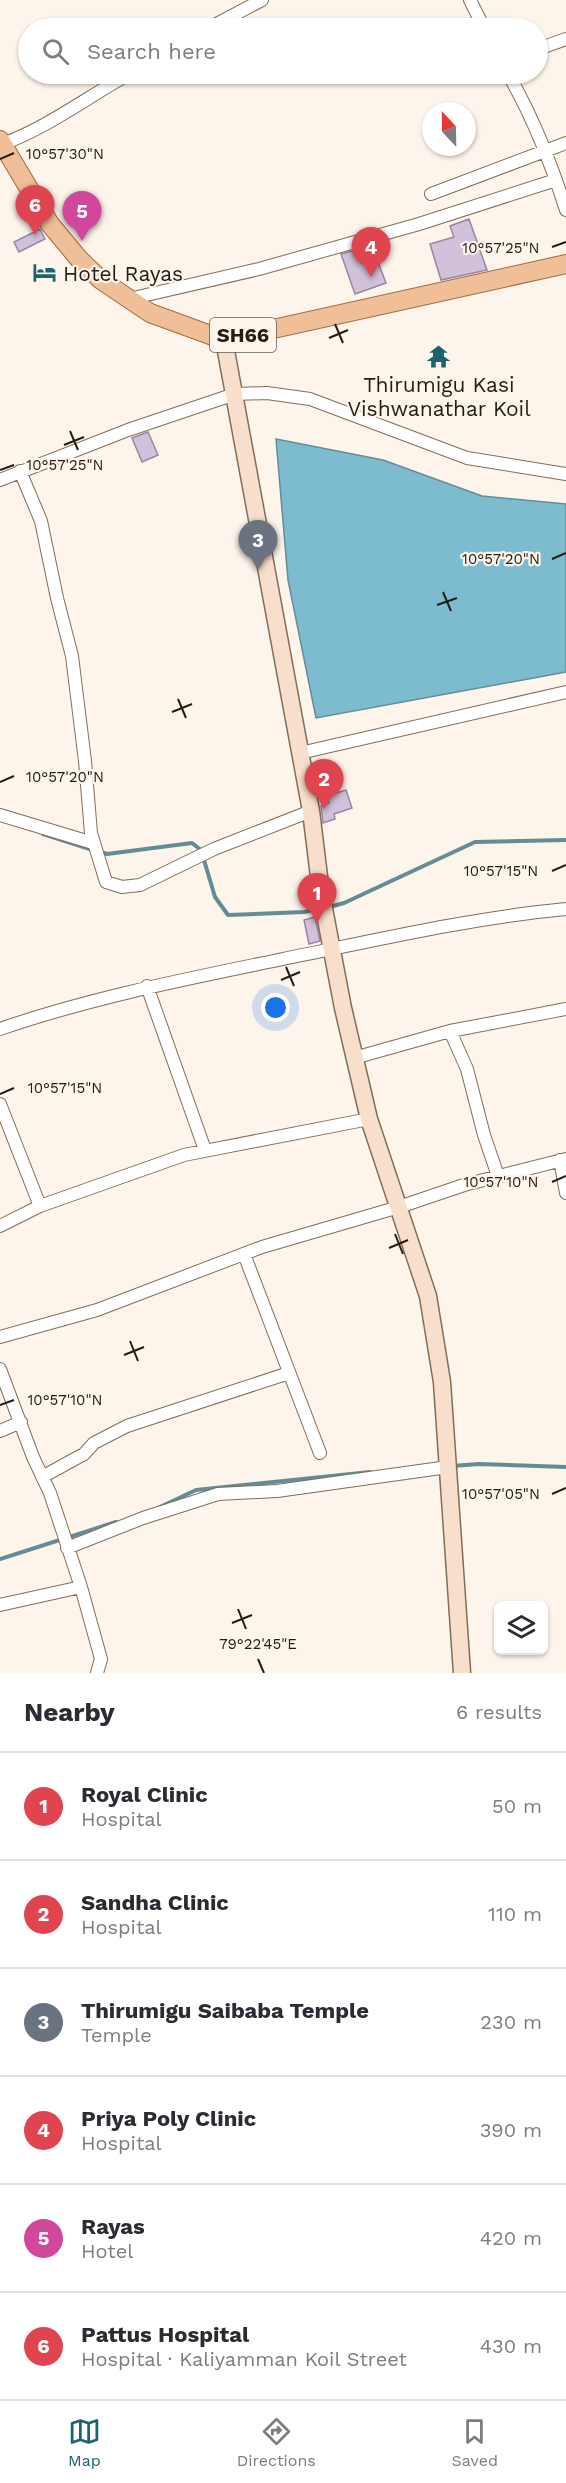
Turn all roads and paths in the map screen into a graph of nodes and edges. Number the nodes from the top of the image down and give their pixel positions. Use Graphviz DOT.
graph roads {
  1 [pos="262,0"];
  2 [pos="470,0"];
  3 [pos="228,18"];
  4 [pos="479,18"];
  5 [pos="566,39"];
  6 [pos="548,46"];
  7 [pos="113,84"];
  8 [pos="514,84"];
  9 [pos="0,143"];
  10 [pos="566,143"];
  11 [pos="545,151"];
  12 [pos="556,180"];
  13 [pos="431,194"];
  14 [pos="566,210"];
  15 [pos="566,264"];
  16 [pos="129,299"];
  17 [pos="224,340"];
  18 [pos="235,394"];
  19 [pos="20,471"];
  20 [pos="566,474"];
  21 [pos="0,480"];
  22 [pos="566,692"];
  23 [pos="300,753"];
  24 [pos="311,811"];
  25 [pos="0,815"];
  26 [pos="92,838"];
  27 [pos="566,909"];
  28 [pos="332,948"];
  29 [pos="147,986"];
  30 [pos="566,1009"];
  31 [pos="0,1029"];
  32 [pos="450,1031"];
  33 [pos="354,1058"];
  34 [pos="0,1104"];
  35 [pos="369,1119"];
  36 [pos="205,1150"];
  37 [pos="563,1159"];
  38 [pos="498,1176"];
  39 [pos="566,1193"];
  40 [pos="40,1206"];
  41 [pos="399,1207"];
  42 [pos="0,1226"];
  43 [pos="244,1254"];
  44 [pos="0,1337"];
  45 [pos="0,1369"];
  46 [pos="289,1373"];
  47 [pos="21,1422"];
  48 [pos="0,1431"];
  49 [pos="320,1452"];
  50 [pos="449,1474"];
  51 [pos="42,1477"];
  52 [pos="68,1551"];
  53 [pos="81,1587"];
  54 [pos="0,1605"];
  55 [pos="97,1673"];
  56 [pos="462,1673"];
  1 -- 3 [label="street"];
  2 -- 4 [label="street"];
  5 -- 6 [label="street"];
  7 -- 9 [label="street"];
  8 -- 11 [label="street"];
  9 -- 16 [label="main road, SH66"];
  10 -- 11 [label="street"];
  11 -- 12 [label="street"];
  11 -- 13 [label="street"];
  12 -- 14 [label="street"];
  12 -- 16 [label="street"];
  15 -- 17 [label="main road, SH66"];
  16 -- 17 [label="main road, SH66"];
  17 -- 18 [label="street"];
  18 -- 19 [label="street"];
  18 -- 20 [label="street"];
  18 -- 23 [label="street"];
  19 -- 21 [label="street"];
  19 -- 26 [label="street"];
  22 -- 23 [label="street"];
  23 -- 24 [label="street"];
  24 -- 26 [label="street"];
  24 -- 28 [label="street"];
  25 -- 26 [label="street"];
  27 -- 28 [label="street"];
  28 -- 29 [label="street"];
  28 -- 33 [label="street"];
  29 -- 31 [label="street"];
  29 -- 36 [label="street"];
  30 -- 32 [label="street"];
  32 -- 33 [label="street"];
  32 -- 38 [label="street"];
  33 -- 35 [label="street"];
  34 -- 40 [label="street"];
  35 -- 36 [label="street"];
  35 -- 41 [label="street"];
  36 -- 40 [label="street"];
  37 -- 38 [label="street"];
  37 -- 39 [label="street"];
  38 -- 41 [label="street"];
  40 -- 42 [label="street"];
  41 -- 43 [label="street"];
  41 -- 50 [label="street"];
  43 -- 44 [label="street"];
  43 -- 46 [label="street"];
  45 -- 47 [label="street"];
  46 -- 49 [label="street"];
  46 -- 51 [label="street"];
  47 -- 48 [label="street"];
  47 -- 51 [label="street"];
  50 -- 52 [label="street"];
  50 -- 56 [label="street"];
  51 -- 52 [label="street"];
  52 -- 53 [label="street"];
  53 -- 54 [label="street"];
  53 -- 55 [label="street"];
}
